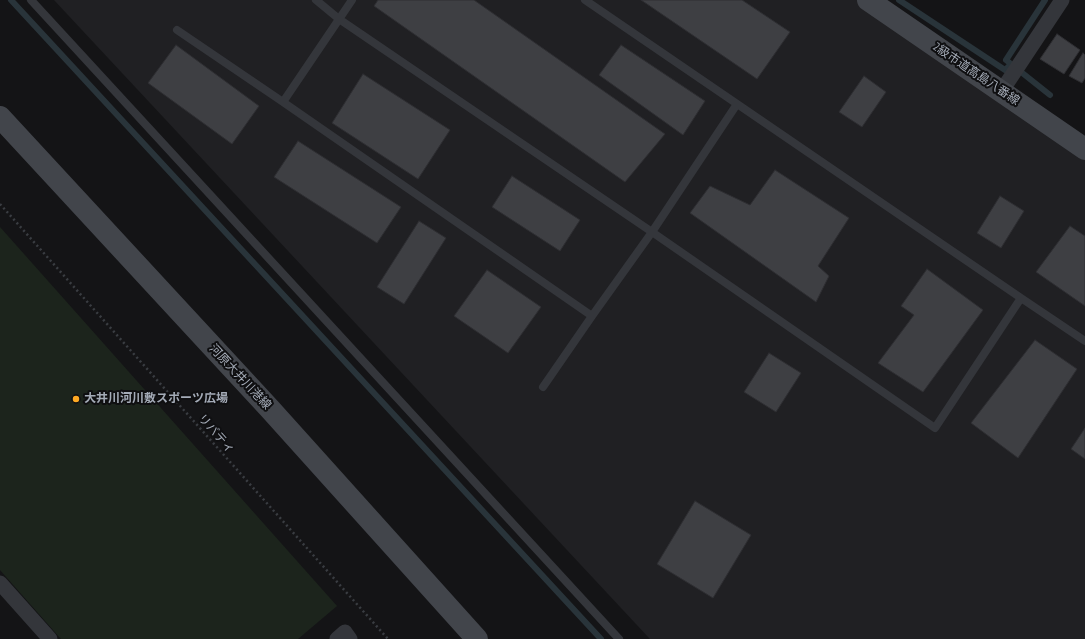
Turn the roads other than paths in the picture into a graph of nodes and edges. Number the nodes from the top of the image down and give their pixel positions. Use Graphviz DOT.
graph roads {
  1 [pos="31,0"];
  2 [pos="316,0"];
  3 [pos="352,0"];
  4 [pos="585,0"];
  5 [pos="868,0"];
  6 [pos="1062,0"];
  7 [pos="339,19"];
  8 [pos="177,30"];
  9 [pos="1001,92"];
  10 [pos="283,102"];
  11 [pos="737,104"];
  12 [pos="0,117"];
  13 [pos="1085,149"];
  14 [pos="652,232"];
  15 [pos="1021,298"];
  16 [pos="592,316"];
  17 [pos="1085,341"];
  18 [pos="543,388"];
  19 [pos="0,583"];
  20 [pos="50,639"];
  21 [pos="337,639"];
  22 [pos="350,639"];
  23 [pos="477,639"];
  24 [pos="619,639"];
  1 -- 24 [label="lane"];
  2 -- 7 [label="lane"];
  3 -- 7 [label="lane"];
  4 -- 11 [label="lane"];
  5 -- 9 [label="main road, 2級市道高島八番線"];
  6 -- 9 [label="street"];
  7 -- 10 [label="lane"];
  7 -- 14 [label="lane"];
  8 -- 10 [label="lane"];
  9 -- 13 [label="main road, 2級市道高島八番線"];
  10 -- 16 [label="lane"];
  11 -- 14 [label="lane"];
  11 -- 15 [label="lane"];
  12 -- 23 [label="main road, 河原大井川港線"];
  14 -- 15 [label="lane"];
  14 -- 16 [label="lane"];
  15 -- 17 [label="lane"];
  16 -- 18 [label="lane"];
  19 -- 20 [label="street"];
  21 -- 22 [label="street"];
}
